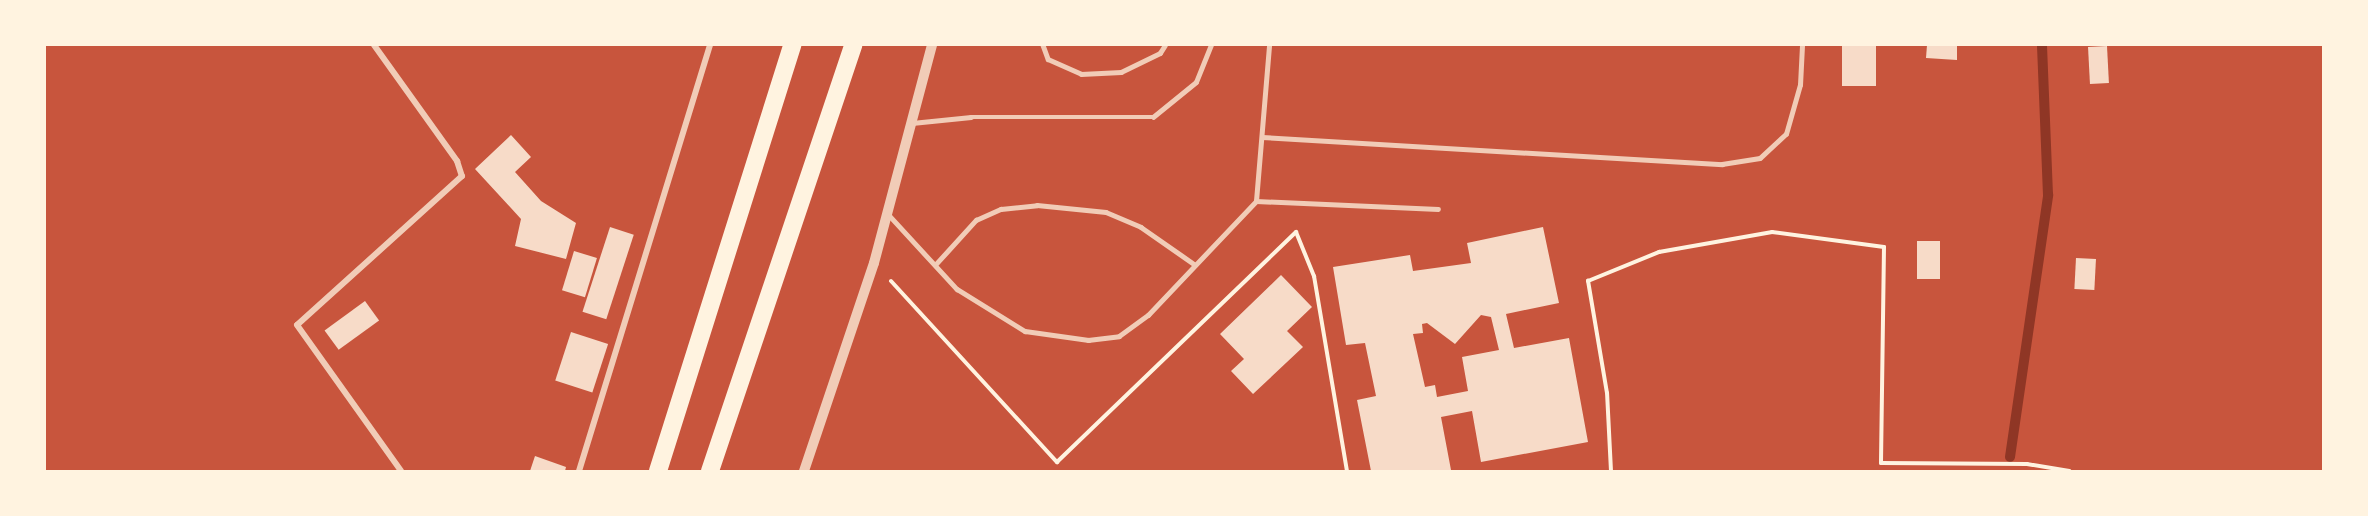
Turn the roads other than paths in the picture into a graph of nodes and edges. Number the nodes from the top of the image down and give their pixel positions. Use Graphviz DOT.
graph roads {
  1 [pos="374,45"];
  2 [pos="710,45"];
  3 [pos="792,45"];
  4 [pos="853,45"];
  5 [pos="932,45"];
  6 [pos="1043,45"];
  7 [pos="1165,45"];
  8 [pos="1211,45"];
  9 [pos="1269,45"];
  10 [pos="1802,45"];
  11 [pos="909,123"];
  12 [pos="1262,137"];
  13 [pos="1256,201"];
  14 [pos="1438,209"];
  15 [pos="888,214"];
  16 [pos="1194,264"];
  17 [pos="935,265"];
  18 [pos="400,471"];
  19 [pos="579,471"];
  20 [pos="658,471"];
  21 [pos="710,471"];
  22 [pos="804,471"];
  1 -- 18 [label="street"];
  2 -- 19 [label="street"];
  3 -- 20 [label="highway"];
  4 -- 21 [label="highway"];
  5 -- 11 [label="street"];
  6 -- 7 [label="lane"];
  8 -- 11 [label="lane"];
  9 -- 12 [label="lane"];
  10 -- 12 [label="lane"];
  11 -- 15 [label="street"];
  12 -- 13 [label="lane"];
  13 -- 14 [label="lane"];
  13 -- 16 [label="lane"];
  15 -- 17 [label="lane"];
  15 -- 22 [label="street"];
  16 -- 17 [label="lane"];
  16 -- 17 [label="lane"];
}
